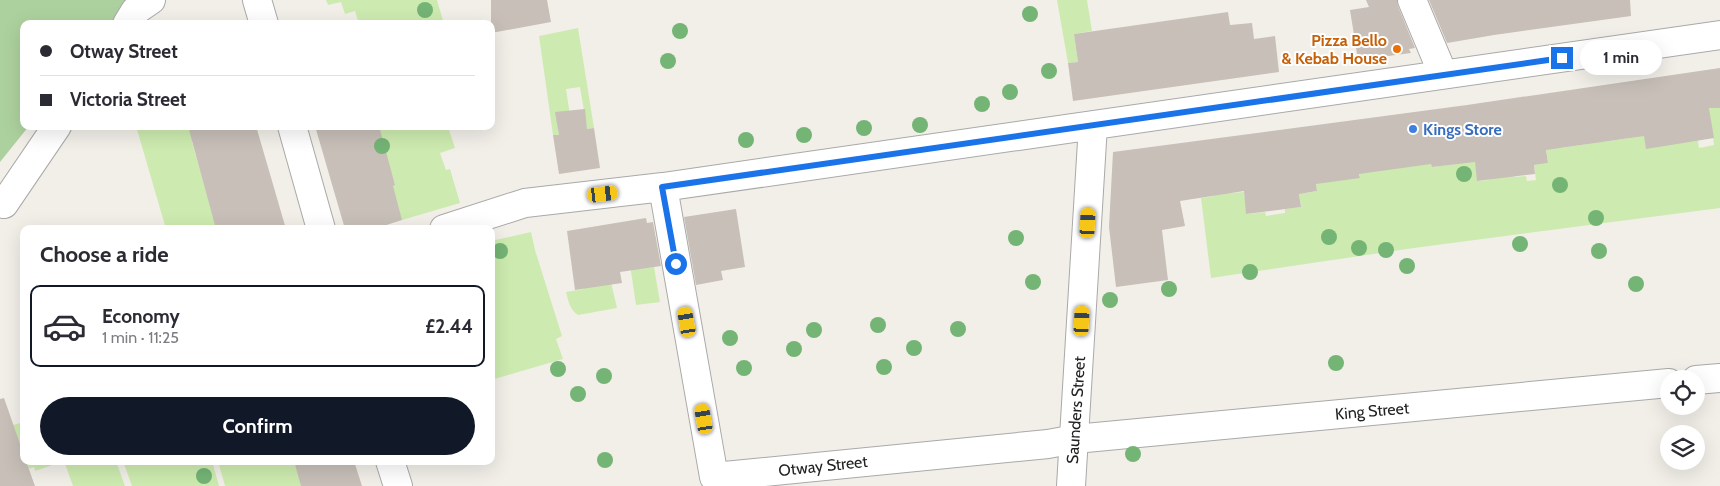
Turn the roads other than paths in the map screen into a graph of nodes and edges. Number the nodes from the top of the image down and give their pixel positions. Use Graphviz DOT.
graph roads {
  1 [pos="151,0"];
  2 [pos="257,0"];
  3 [pos="1412,0"];
  4 [pos="129,20"];
  5 [pos="263,20"];
  6 [pos="1720,35"];
  7 [pos="1443,74"];
  8 [pos="1093,125"];
  9 [pos="54,130"];
  10 [pos="293,130"];
  11 [pos="662,187"];
  12 [pos="4,204"];
  13 [pos="320,225"];
  14 [pos="456,225"];
  15 [pos="1720,378"];
  16 [pos="1705,379"];
  17 [pos="1660,384"];
  18 [pos="1075,439"];
  19 [pos="391,465"];
  20 [pos="398,486"];
  21 [pos="1071,486"];
  1 -- 4 [label="street"];
  2 -- 5 [label="street"];
  3 -- 7 [label="street"];
  6 -- 7 [label="street"];
  7 -- 8 [label="street"];
  8 -- 11 [label="street"];
  8 -- 18 [label="street, Saunders Street"];
  9 -- 12 [label="street"];
  10 -- 13 [label="street"];
  11 -- 14 [label="street"];
  11 -- 18 [label="street, Otway Street"];
  15 -- 16 [label="street"];
  17 -- 18 [label="street, King Street"];
  18 -- 21 [label="street, Saunders Street"];
  19 -- 20 [label="street"];
}
